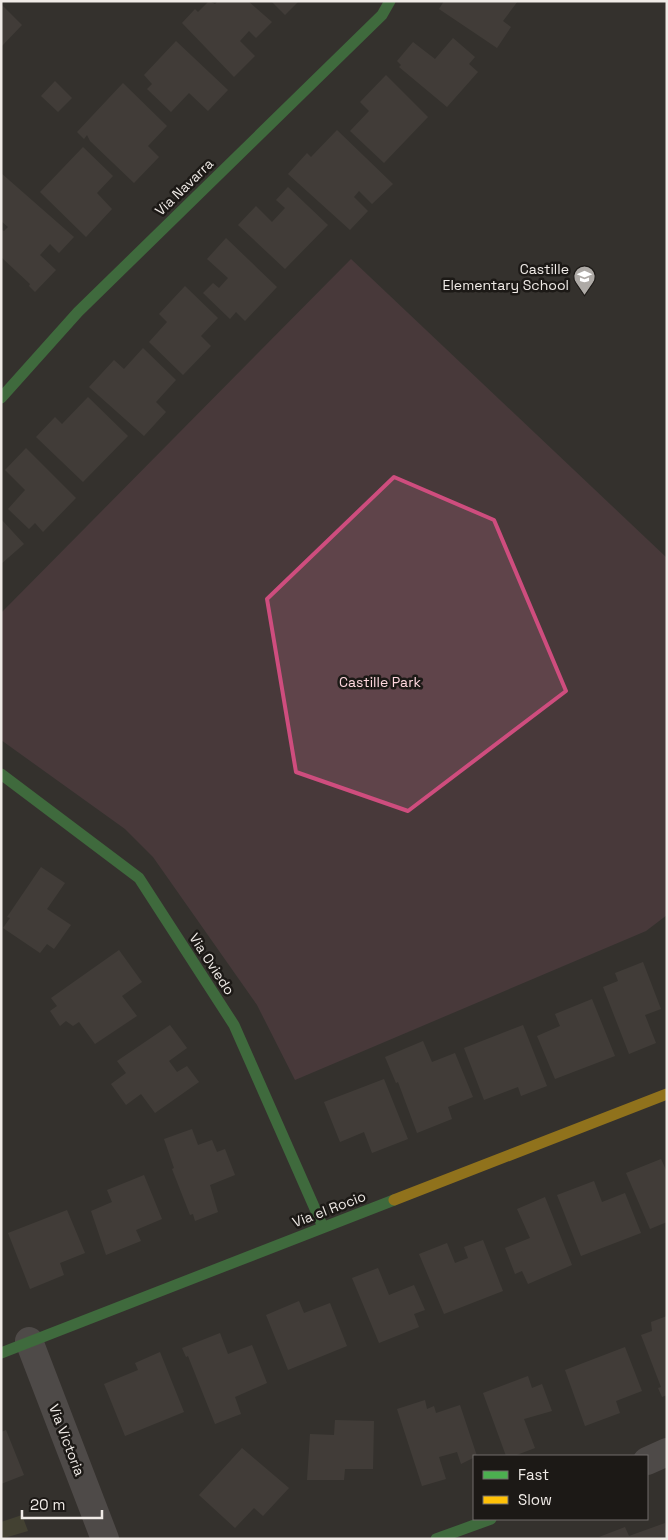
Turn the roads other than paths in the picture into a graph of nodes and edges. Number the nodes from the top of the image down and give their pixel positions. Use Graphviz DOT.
graph roads {
  1 [pos="390,1"];
  2 [pos="1,398"];
  3 [pos="1,774"];
  4 [pos="667,1094"];
  5 [pos="323,1227"];
  6 [pos="29,1341"];
  7 [pos="1,1352"];
  8 [pos="667,1452"];
  9 [pos="648,1460"];
  10 [pos="488,1520"];
  11 [pos="105,1539"];
  12 [pos="436,1539"];
  1 -- 2 [label="street, Via Navarra"];
  3 -- 5 [label="street, Via Oviedo"];
  4 -- 5 [label="street, Via el Rocio"];
  5 -- 6 [label="street, Via el Rocio"];
  6 -- 7 [label="street, Via el Rocio"];
  6 -- 11 [label="street, Via Victoria"];
  8 -- 9 [label="street"];
  10 -- 12 [label="street"];
}
